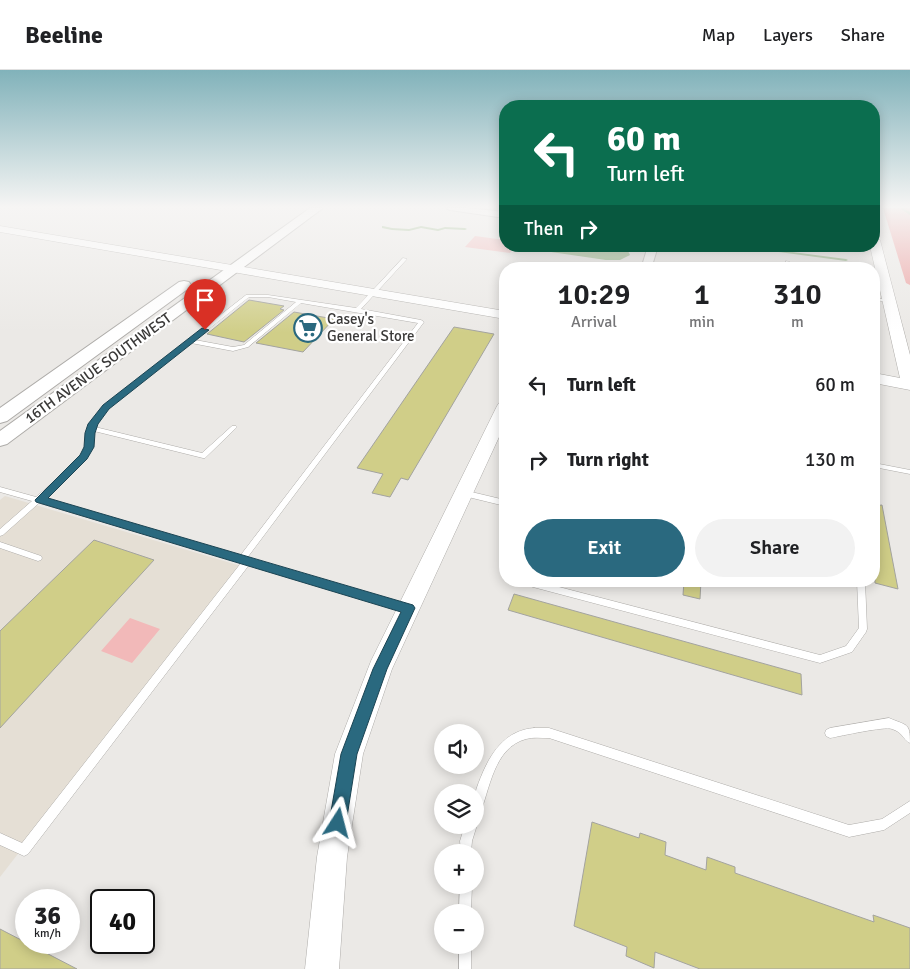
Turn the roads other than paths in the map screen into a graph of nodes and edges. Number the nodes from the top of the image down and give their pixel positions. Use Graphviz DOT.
graph roads {
  1 [pos="124,250"];
  2 [pos="235,250"];
  3 [pos="259,250"];
  4 [pos="405,259"];
  5 [pos="880,264"];
  6 [pos="213,265"];
  7 [pos="233,268"];
  8 [pos="374,293"];
  9 [pos="880,300"];
  10 [pos="300,301"];
  11 [pos="889,301"];
  12 [pos="357,310"];
  13 [pos="499,314"];
  14 [pos="190,341"];
  15 [pos="880,379"];
  16 [pos="910,384"];
  17 [pos="34,393"];
  18 [pos="0,417"];
  19 [pos="499,418"];
  20 [pos="234,427"];
  21 [pos="92,428"];
  22 [pos="2,434"];
  23 [pos="0,448"];
  24 [pos="880,466"];
  25 [pos="910,472"];
  26 [pos="1,487"];
  27 [pos="463,493"];
  28 [pos="40,500"];
  29 [pos="499,502"];
  30 [pos="0,533"];
  31 [pos="0,545"];
  32 [pos="38,558"];
  33 [pos="244,560"];
  34 [pos="544,587"];
  35 [pos="861,587"];
  36 [pos="409,608"];
  37 [pos="830,733"];
  38 [pos="910,738"];
  39 [pos="484,784"];
  40 [pos="910,806"];
  41 [pos="0,839"];
  42 [pos="465,954"];
  43 [pos="322,969"];
  44 [pos="465,969"];
  1 -- 6 [label="street"];
  2 -- 6 [label="main road, 16TH AVENUE SOUTHWEST"];
  3 -- 7 [label="main road, 16TH AVENUE SOUTHWEST"];
  4 -- 8 [label="lane"];
  5 -- 11 [label="street"];
  6 -- 7 [label="street"];
  6 -- 17 [label="main road, 16TH AVENUE SOUTHWEST"];
  7 -- 8 [label="street"];
  7 -- 22 [label="main road, 16TH AVENUE SOUTHWEST"];
  8 -- 12 [label="lane"];
  8 -- 13 [label="street"];
  9 -- 11 [label="lane"];
  10 -- 12 [label="lane"];
  10 -- 14 [label="lane"];
  10 -- 14 [label="lane"];
  11 -- 16 [label="street"];
  12 -- 33 [label="lane"];
  14 -- 21 [label="lane"];
  15 -- 16 [label="street"];
  17 -- 18 [label="main road, 16TH AVENUE SOUTHWEST"];
  17 -- 22 [label="main road"];
  19 -- 27 [label="street"];
  20 -- 21 [label="lane"];
  21 -- 28 [label="lane"];
  22 -- 23 [label="lane"];
  24 -- 25 [label="lane"];
  26 -- 28 [label="lane"];
  27 -- 29 [label="lane"];
  27 -- 36 [label="street"];
  28 -- 30 [label="lane"];
  28 -- 33 [label="lane"];
  31 -- 32 [label="lane"];
  33 -- 36 [label="lane"];
  33 -- 41 [label="lane"];
  34 -- 35 [label="lane"];
  36 -- 43 [label="street"];
  37 -- 38 [label="lane"];
  39 -- 40 [label="lane"];
  42 -- 44 [label="lane"];
}
